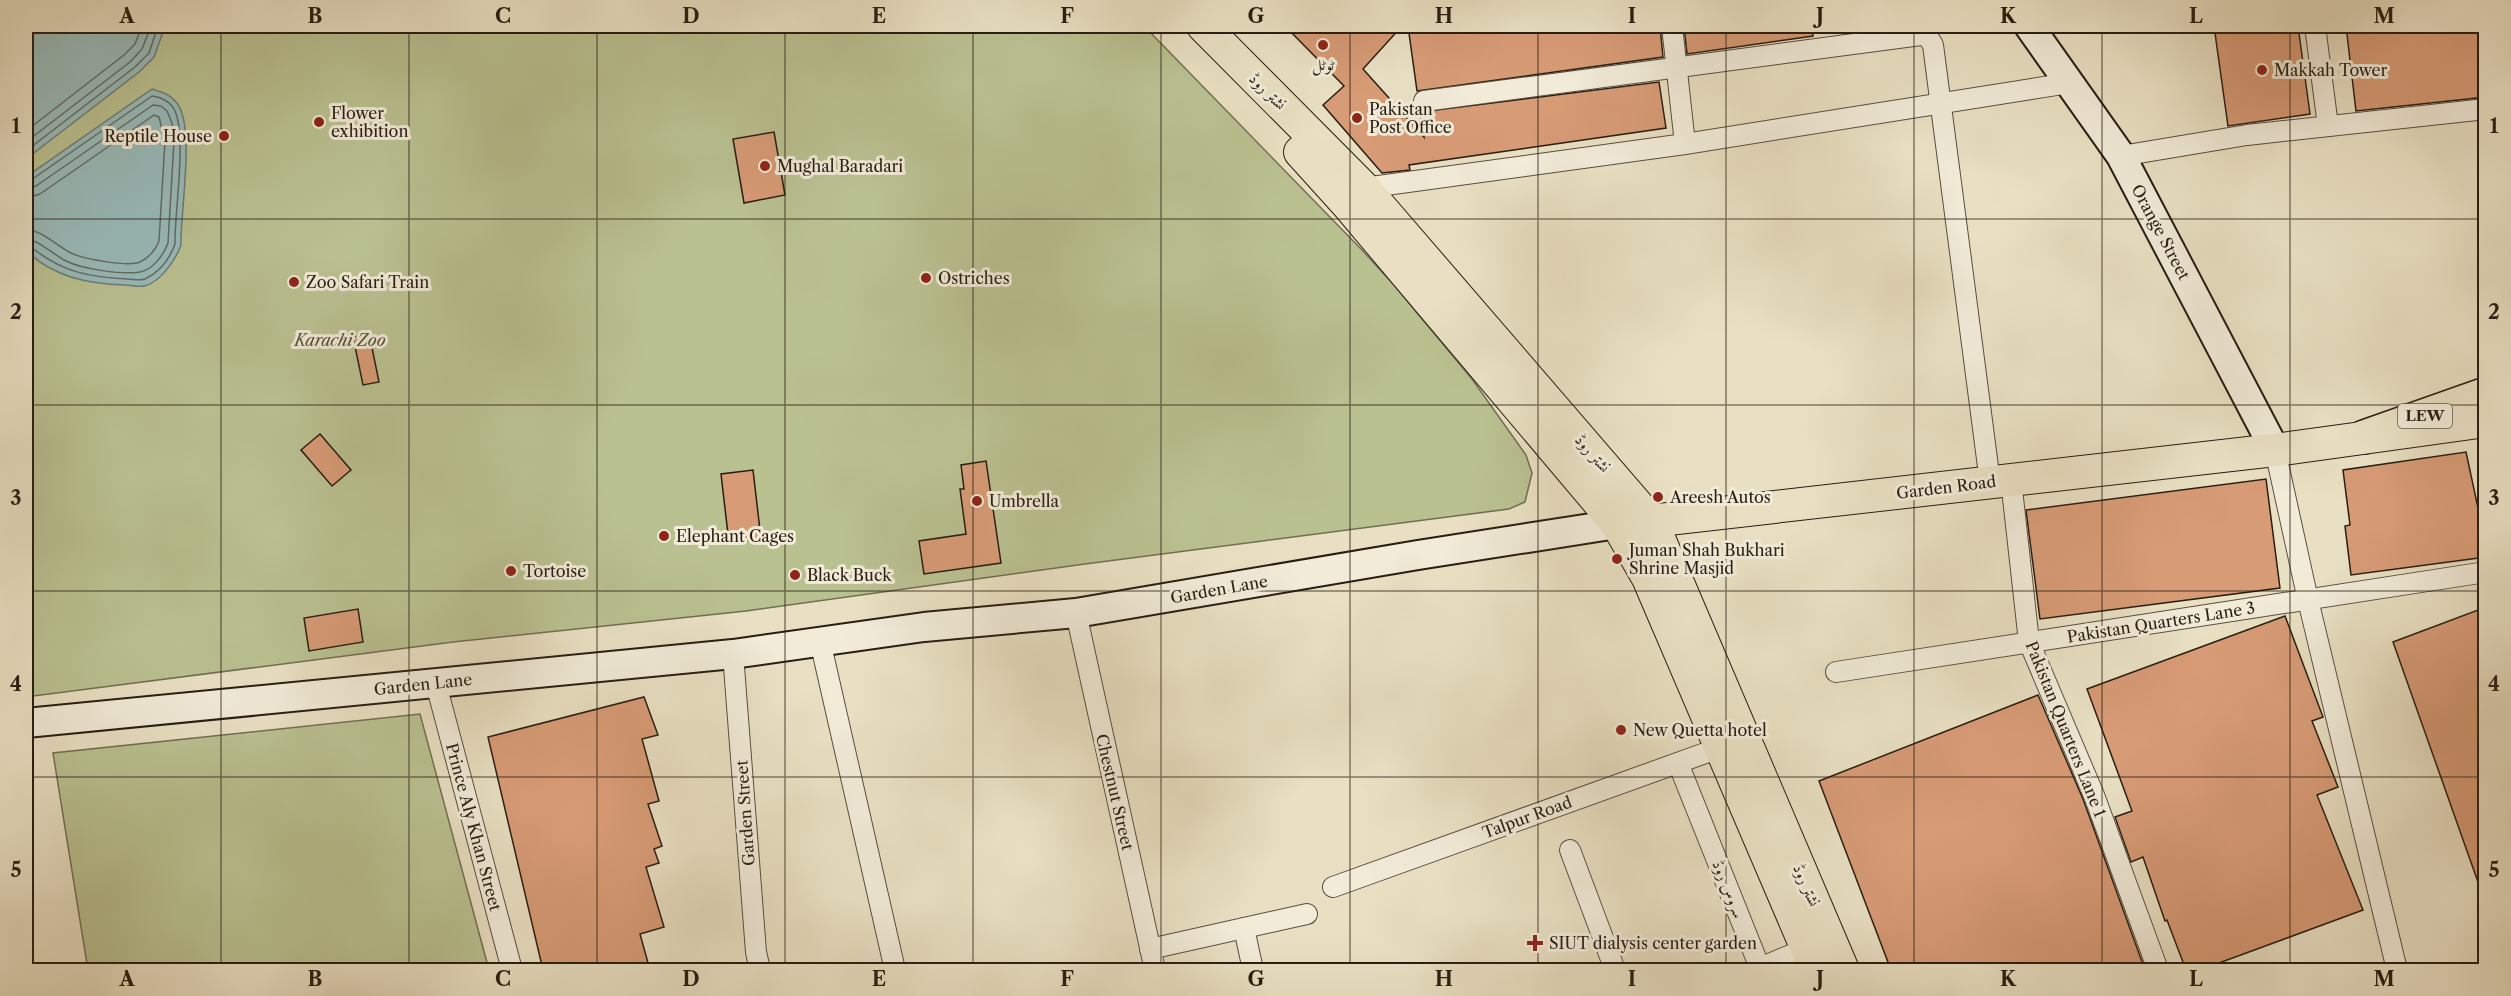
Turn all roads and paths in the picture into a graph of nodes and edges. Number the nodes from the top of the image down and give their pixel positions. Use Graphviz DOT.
graph roads {
  1 [pos="1183,26"];
  2 [pos="1203,26"];
  3 [pos="1672,26"];
  4 [pos="2029,26"];
  5 [pos="2315,26"];
  6 [pos="1676,66"];
  7 [pos="2069,83"];
  8 [pos="1424,101"];
  9 [pos="1940,105"];
  10 [pos="2486,109"];
  11 [pos="2328,126"];
  12 [pos="1685,144"];
  13 [pos="2121,156"];
  14 [pos="1356,196"];
  15 [pos="2486,394"];
  16 [pos="2486,421"];
  17 [pos="2364,437"];
  18 [pos="2275,450"];
  19 [pos="2001,481"];
  20 [pos="1652,522"];
  21 [pos="1617,524"];
  22 [pos="2486,572"];
  23 [pos="2308,600"];
  24 [pos="1076,613"];
  25 [pos="820,641"];
  26 [pos="2029,642"];
  27 [pos="733,654"];
  28 [pos="1836,672"];
  29 [pos="436,684"];
  30 [pos="26,723"];
  31 [pos="1722,747"];
  32 [pos="1678,763"];
  33 [pos="1570,850"];
  34 [pos="1333,887"];
  35 [pos="1307,914"];
  36 [pos="1244,928"];
  37 [pos="1150,949"];
  38 [pos="1817,965"];
  39 [pos="512,970"];
  40 [pos="760,970"];
  41 [pos="895,970"];
  42 [pos="1155,970"];
  43 [pos="1253,970"];
  44 [pos="1615,970"];
  45 [pos="2158,970"];
  46 [pos="2397,970"];
  1 -- 14 [label="main road, نشتر روڈ"];
  2 -- 14 [label="main road, نشتر روڈ"];
  3 -- 6 [label="street"];
  4 -- 7 [label="main road, Orange Street"];
  5 -- 11 [label="street"];
  6 -- 8 [label="street, Pakistan Quarters Lane 1"];
  6 -- 9 [label="street, Pakistan Quarters Lane 1"];
  6 -- 12 [label="street"];
  7 -- 9 [label="street"];
  7 -- 13 [label="main road, Orange Street"];
  9 -- 12 [label="street"];
  9 -- 19 [label="street, Pakistan Quarters Lane 1"];
  10 -- 11 [label="street"];
  11 -- 13 [label="street"];
  12 -- 14 [label="street"];
  13 -- 18 [label="main road, Orange Street"];
  14 -- 20 [label="main road, نشتر روڈ"];
  14 -- 21 [label="main road, نشتر روڈ"];
  15 -- 17 [label="highway, LEW"];
  16 -- 17 [label="main road, Garden Road"];
  17 -- 18 [label="main road, Garden Road"];
  18 -- 19 [label="main road, Garden Road"];
  18 -- 23 [label="street"];
  19 -- 20 [label="main road, Garden Road"];
  19 -- 26 [label="street, Pakistan Quarters Lane 1"];
  20 -- 21 [label="main road, Garden Road"];
  20 -- 38 [label="main road, نشتر روڈ"];
  21 -- 24 [label="main road, Garden Lane"];
  21 -- 31 [label="main road, نشتر روڈ"];
  22 -- 23 [label="street, Pakistan Quarters Lane 3"];
  23 -- 26 [label="street, Pakistan Quarters Lane 3"];
  23 -- 46 [label="street"];
  24 -- 25 [label="main road, Garden Lane"];
  24 -- 37 [label="street, Chestnut Street"];
  25 -- 27 [label="main road, Garden Lane"];
  25 -- 41 [label="street"];
  26 -- 28 [label="street, Pakistan Quarters Lane 3"];
  26 -- 45 [label="street, Pakistan Quarters Lane 1"];
  27 -- 29 [label="main road, Garden Lane"];
  27 -- 40 [label="street, Garden Street"];
  29 -- 30 [label="main road, Garden Lane"];
  29 -- 39 [label="street, Prince Aly Khan Street"];
  31 -- 32 [label="street, Talpur Road"];
  31 -- 38 [label="main road, نشتر روڈ"];
  32 -- 34 [label="street, Talpur Road"];
  32 -- 38 [label="street, سروس روڈ"];
  33 -- 44 [label="street"];
  35 -- 36 [label="street"];
  36 -- 37 [label="street"];
  36 -- 43 [label="street"];
  37 -- 42 [label="street, Chestnut Street"];
}
